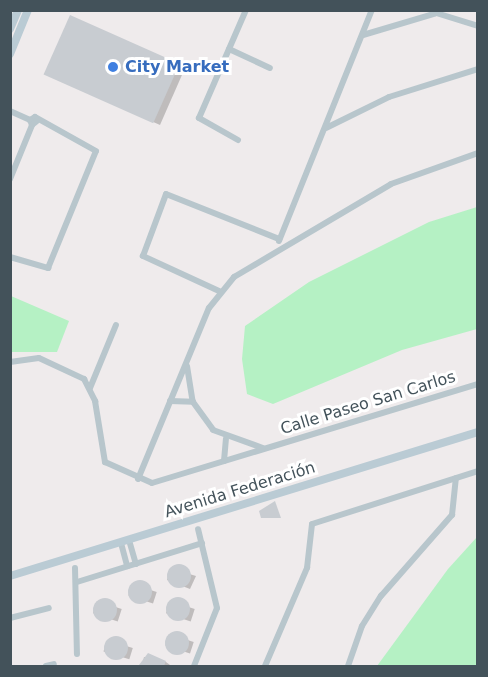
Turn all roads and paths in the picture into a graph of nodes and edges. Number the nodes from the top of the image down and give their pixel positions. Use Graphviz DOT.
graph roads {
  1 [pos="246,10"];
  2 [pos="372,10"];
  3 [pos="433,12"];
  4 [pos="23,13"];
  5 [pos="477,26"];
  6 [pos="10,29"];
  7 [pos="363,35"];
  8 [pos="229,49"];
  9 [pos="10,54"];
  10 [pos="270,68"];
  11 [pos="477,69"];
  12 [pos="10,111"];
  13 [pos="33,122"];
  14 [pos="326,128"];
  15 [pos="238,140"];
  16 [pos="477,153"];
  17 [pos="10,179"];
  18 [pos="279,239"];
  19 [pos="276,250"];
  20 [pos="10,257"];
  21 [pos="219,291"];
  22 [pos="116,325"];
  23 [pos="187,361"];
  24 [pos="10,362"];
  25 [pos="477,384"];
  26 [pos="90,388"];
  27 [pos="170,401"];
  28 [pos="193,402"];
  29 [pos="477,432"];
  30 [pos="226,439"];
  31 [pos="266,449"];
  32 [pos="224,461"];
  33 [pos="477,471"];
  34 [pos="456,478"];
  35 [pos="138,479"];
  36 [pos="198,529"];
  37 [pos="125,541"];
  38 [pos="202,543"];
  39 [pos="136,564"];
  40 [pos="127,566"];
  41 [pos="75,568"];
  42 [pos="10,576"];
  43 [pos="77,582"];
  44 [pos="49,608"];
  45 [pos="10,618"];
  46 [pos="76,654"];
  47 [pos="54,664"];
  48 [pos="46,666"];
  49 [pos="194,666"];
  50 [pos="265,666"];
  51 [pos="348,666"];
  1 -- 8 [label="street"];
  2 -- 7 [label="street"];
  3 -- 5 [label="street"];
  3 -- 7 [label="street"];
  4 -- 6 [label="main road"];
  4 -- 9 [label="main road"];
  7 -- 14 [label="street"];
  8 -- 10 [label="street"];
  8 -- 15 [label="street"];
  11 -- 14 [label="street"];
  12 -- 13 [label="street"];
  13 -- 17 [label="street"];
  13 -- 20 [label="street"];
  14 -- 18 [label="street"];
  16 -- 19 [label="street"];
  18 -- 19 [label="street"];
  18 -- 21 [label="street"];
  19 -- 21 [label="street"];
  21 -- 23 [label="street"];
  22 -- 26 [label="street"];
  23 -- 27 [label="street"];
  23 -- 28 [label="street"];
  24 -- 26 [label="street"];
  25 -- 31 [label="street, Calle Paseo San Carlos"];
  26 -- 35 [label="street"];
  27 -- 28 [label="street"];
  27 -- 35 [label="street"];
  28 -- 30 [label="street"];
  29 -- 37 [label="main road, Avenida Federación"];
  30 -- 31 [label="street, Calle Paseo San Carlos"];
  30 -- 32 [label="street"];
  31 -- 32 [label="street, Calle Paseo San Carlos"];
  32 -- 35 [label="street, Calle Paseo San Carlos"];
  33 -- 34 [label="street"];
  34 -- 50 [label="street"];
  34 -- 51 [label="street"];
  36 -- 38 [label="street"];
  37 -- 39 [label="street"];
  37 -- 40 [label="street"];
  37 -- 42 [label="main road, Avenida Federación"];
  38 -- 39 [label="street"];
  38 -- 49 [label="street"];
  39 -- 40 [label="street"];
  40 -- 43 [label="street"];
  41 -- 43 [label="street"];
  43 -- 46 [label="street"];
  44 -- 45 [label="street"];
  47 -- 48 [label="street"];
}
